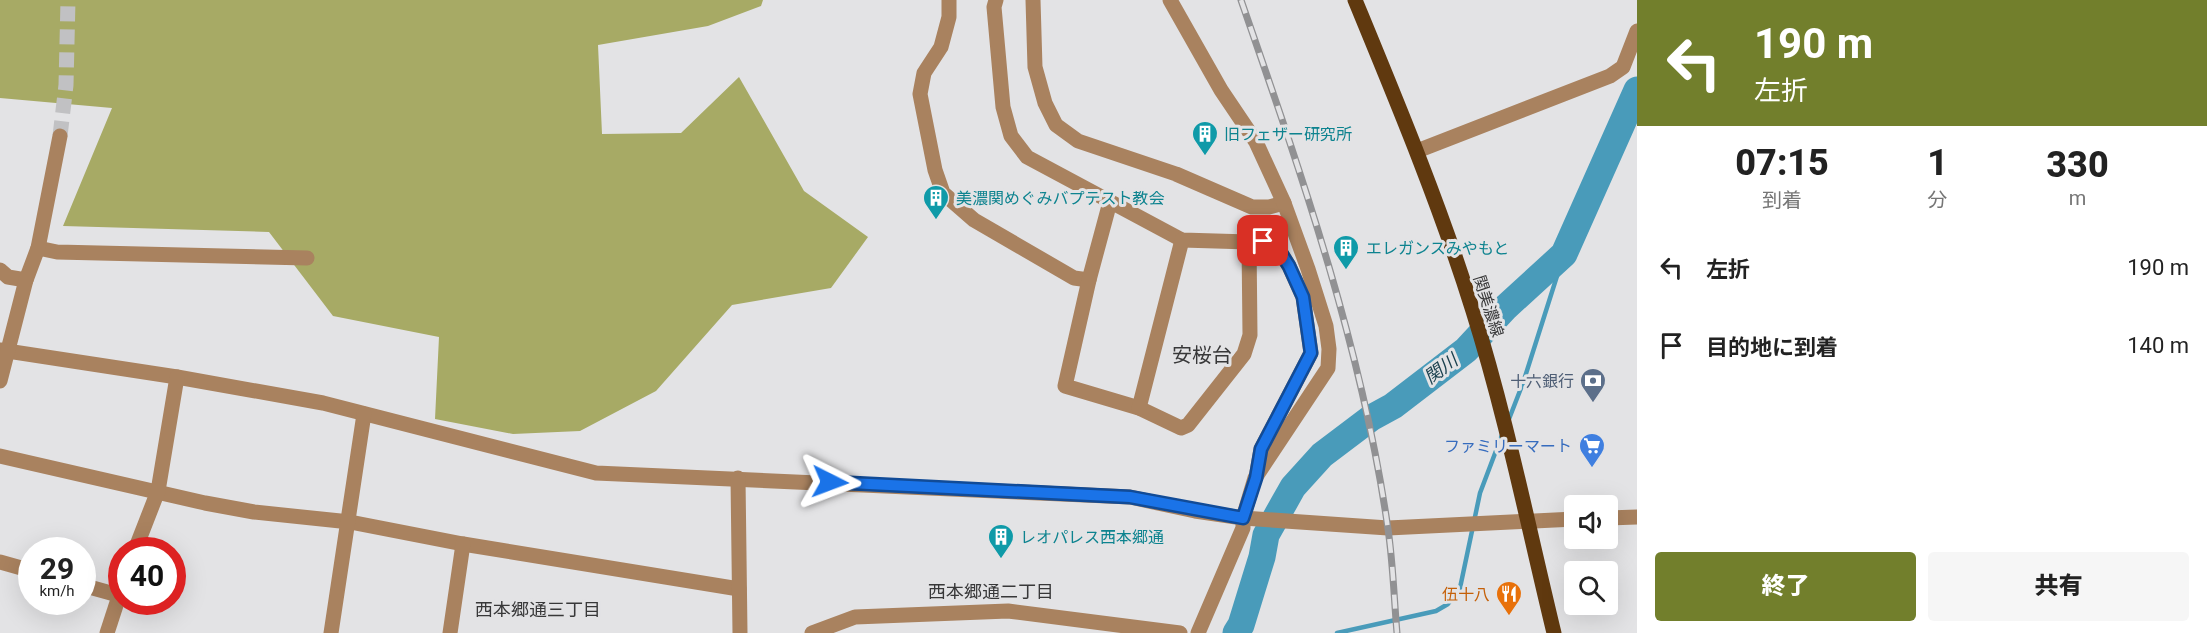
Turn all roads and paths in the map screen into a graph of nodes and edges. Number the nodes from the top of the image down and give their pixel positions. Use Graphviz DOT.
graph roads {
  1 [pos="949,0"];
  2 [pos="996,0"];
  3 [pos="1033,0"];
  4 [pos="1170,0"];
  5 [pos="1355,0"];
  6 [pos="1637,31"];
  7 [pos="60,136"];
  8 [pos="1417,151"];
  9 [pos="1110,202"];
  10 [pos="1284,203"];
  11 [pos="1182,240"];
  12 [pos="1249,242"];
  13 [pos="38,248"];
  14 [pos="307,258"];
  15 [pos="0,270"];
  16 [pos="26,280"];
  17 [pos="1089,280"];
  18 [pos="4,351"];
  19 [pos="177,377"];
  20 [pos="0,381"];
  21 [pos="1139,408"];
  22 [pos="364,414"];
  23 [pos="0,456"];
  24 [pos="738,478"];
  25 [pos="1256,478"];
  26 [pos="158,490"];
  27 [pos="1637,517"];
  28 [pos="1244,518"];
  29 [pos="1618,518"];
  30 [pos="1564,520"];
  31 [pos="350,522"];
  32 [pos="1528,522"];
  33 [pos="140,537"];
  34 [pos="463,544"];
  35 [pos="0,562"];
  36 [pos="18,567"];
  37 [pos="739,589"];
  38 [pos="113,615"];
  39 [pos="107,633"];
  40 [pos="331,633"];
  41 [pos="450,633"];
  42 [pos="740,633"];
  43 [pos="812,633"];
  44 [pos="1180,633"];
  45 [pos="1198,633"];
  46 [pos="1554,633"];
  1 -- 17 [label="street"];
  2 -- 9 [label="street"];
  3 -- 10 [label="street"];
  4 -- 10 [label="street"];
  5 -- 8 [label="main road, 関美濃線"];
  6 -- 8 [label="street"];
  7 -- 13 [label="street"];
  8 -- 32 [label="main road, 関美濃線"];
  9 -- 11 [label="street"];
  9 -- 17 [label="street"];
  10 -- 25 [label="street"];
  11 -- 12 [label="street"];
  11 -- 21 [label="street"];
  12 -- 21 [label="street"];
  12 -- 25 [label="street"];
  13 -- 14 [label="street"];
  13 -- 16 [label="street"];
  15 -- 16 [label="street"];
  16 -- 18 [label="street"];
  17 -- 21 [label="street"];
  18 -- 19 [label="street"];
  18 -- 20 [label="street"];
  19 -- 22 [label="street"];
  19 -- 26 [label="street"];
  22 -- 24 [label="street"];
  22 -- 31 [label="street"];
  23 -- 26 [label="street"];
  24 -- 28 [label="street"];
  24 -- 37 [label="street"];
  25 -- 28 [label="street"];
  26 -- 31 [label="street"];
  26 -- 33 [label="street"];
  27 -- 29 [label="street"];
  28 -- 32 [label="street"];
  28 -- 45 [label="street"];
  30 -- 32 [label="street"];
  31 -- 34 [label="street"];
  31 -- 40 [label="street"];
  32 -- 46 [label="main road, 関美濃線"];
  34 -- 37 [label="street"];
  34 -- 41 [label="street"];
  35 -- 36 [label="street"];
  37 -- 42 [label="street"];
  38 -- 39 [label="street"];
  43 -- 44 [label="street"];
}
